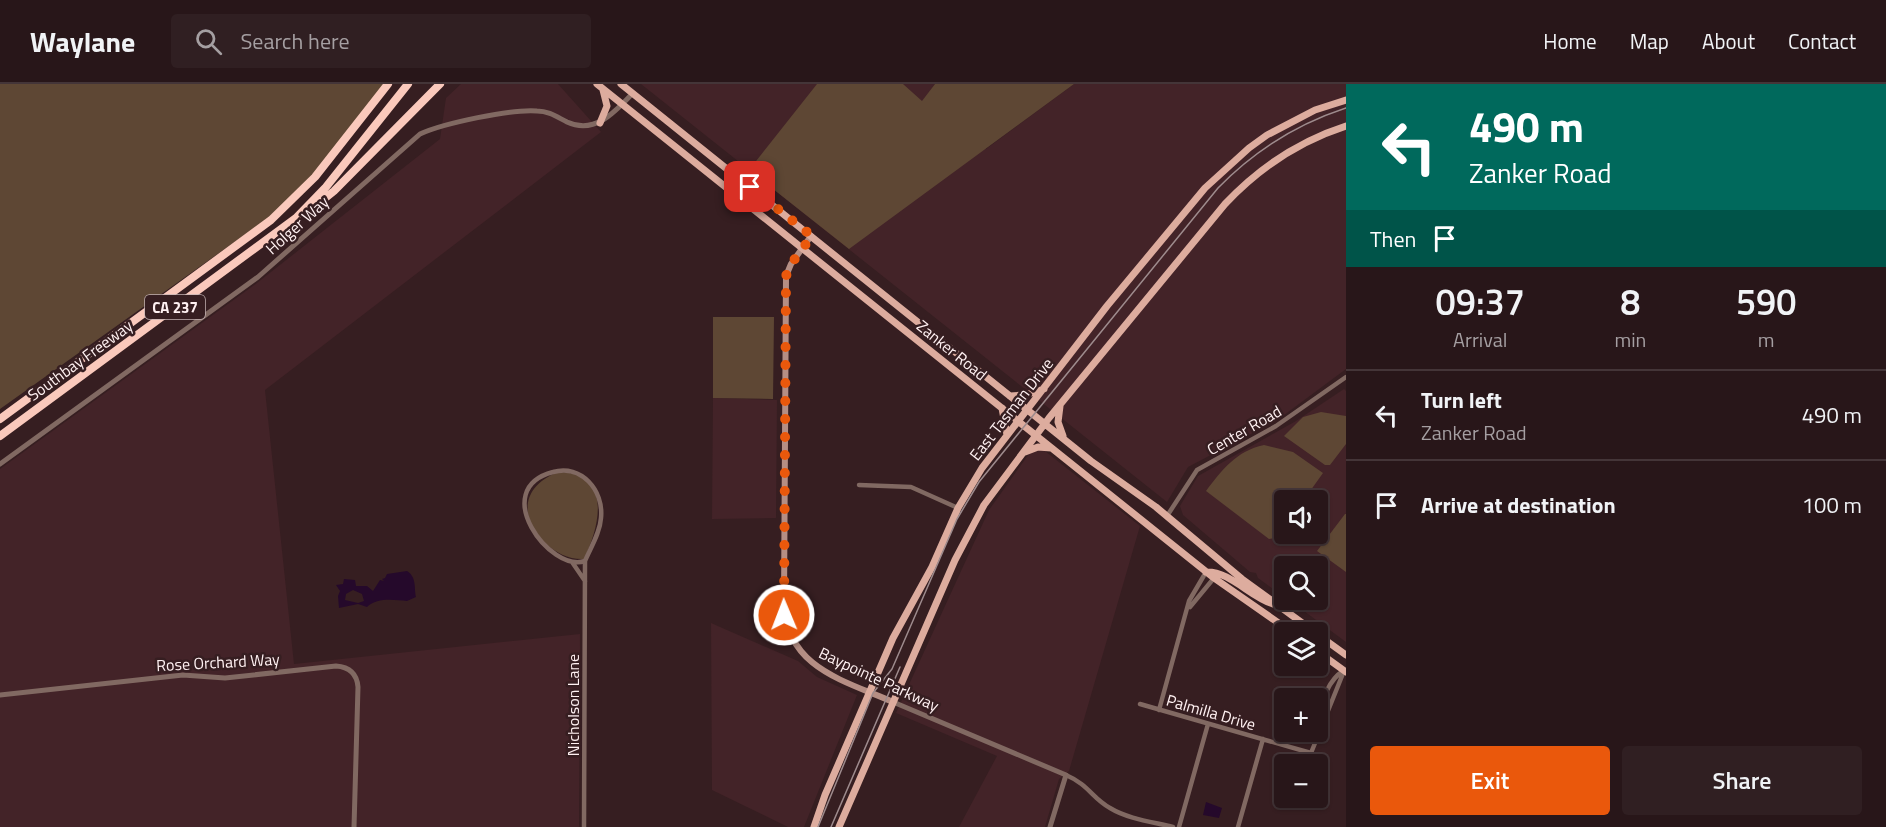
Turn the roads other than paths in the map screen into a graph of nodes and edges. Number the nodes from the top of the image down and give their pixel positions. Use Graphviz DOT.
graph roads {
  1 [pos="388,84"];
  2 [pos="394,84"];
  3 [pos="408,84"];
  4 [pos="440,84"];
  5 [pos="621,84"];
  6 [pos="600,86"];
  7 [pos="633,93"];
  8 [pos="1346,100"];
  9 [pos="622,105"];
  10 [pos="600,123"];
  11 [pos="1346,126"];
  12 [pos="296,218"];
  13 [pos="812,236"];
  14 [pos="802,248"];
  15 [pos="177,290"];
  16 [pos="1346,377"];
  17 [pos="1044,389"];
  18 [pos="1010,396"];
  19 [pos="1061,404"];
  20 [pos="1002,408"];
  21 [pos="1028,410"];
  22 [pos="0,419"];
  23 [pos="1019,421"];
  24 [pos="1046,423"];
  25 [pos="1007,435"];
  26 [pos="1036,435"];
  27 [pos="0,436"];
  28 [pos="1063,436"];
  29 [pos="1051,448"];
  30 [pos="1023,452"];
  31 [pos="0,464"];
  32 [pos="859,485"];
  33 [pos="958,508"];
  34 [pos="1167,516"];
  35 [pos="585,561"];
  36 [pos="572,562"];
  37 [pos="1206,572"];
  38 [pos="1214,578"];
  39 [pos="586,584"];
  40 [pos="1274,602"];
  41 [pos="1274,605"];
  42 [pos="1188,610"];
  43 [pos="1285,610"];
  44 [pos="1277,622"];
  45 [pos="1302,622"];
  46 [pos="1328,641"];
  47 [pos="1346,655"];
  48 [pos="1328,659"];
  49 [pos="1345,671"];
  50 [pos="1328,689"];
  51 [pos="870,692"];
  52 [pos="0,695"];
  53 [pos="893,702"];
  54 [pos="1140,704"];
  55 [pos="1159,710"];
  56 [pos="1328,714"];
  57 [pos="1208,724"];
  58 [pos="1263,740"];
  59 [pos="1314,742"];
  60 [pos="1066,775"];
  61 [pos="354,827"];
  62 [pos="584,827"];
  63 [pos="814,827"];
  64 [pos="839,827"];
  65 [pos="1050,827"];
  66 [pos="1173,827"];
  67 [pos="1179,827"];
  68 [pos="1238,827"];
  1 -- 15 [label="highway, Southbay Freeway / CA 237"];
  2 -- 15 [label="highway"];
  3 -- 12 [label="highway, Southbay Freeway / CA 237"];
  4 -- 12 [label="highway"];
  5 -- 7 [label="main road, Zanker Road"];
  6 -- 9 [label="main road, Zanker Road"];
  6 -- 10 [label="main road"];
  7 -- 9 [label="street"];
  7 -- 13 [label="main road, Zanker Road"];
  8 -- 17 [label="main road, East Tasman Drive"];
  9 -- 10 [label="street"];
  9 -- 14 [label="main road, Zanker Road"];
  10 -- 31 [label="street, Holger Way"];
  11 -- 19 [label="main road"];
  12 -- 27 [label="highway, Southbay Freeway / CA 237"];
  13 -- 14 [label="main road, Baypointe Parkway"];
  13 -- 18 [label="main road, Zanker Road"];
  14 -- 20 [label="main road, Zanker Road"];
  14 -- 51 [label="main road, Baypointe Parkway"];
  15 -- 22 [label="highway, Southbay Freeway / CA 237"];
  16 -- 34 [label="street, Center Road"];
  17 -- 18 [label="main road"];
  17 -- 21 [label="main road, East Tasman Drive"];
  18 -- 21 [label="main road, Zanker Road"];
  19 -- 24 [label="main road"];
  19 -- 28 [label="main road"];
  20 -- 23 [label="main road, Zanker Road"];
  20 -- 25 [label="main road"];
  21 -- 23 [label="main road, East Tasman Drive"];
  21 -- 24 [label="main road, Zanker Road"];
  23 -- 25 [label="main road, East Tasman Drive"];
  23 -- 26 [label="main road, Zanker Road"];
  24 -- 26 [label="main road"];
  24 -- 28 [label="main road, Zanker Road"];
  25 -- 33 [label="main road, East Tasman Drive"];
  26 -- 29 [label="main road, Zanker Road"];
  26 -- 30 [label="main road"];
  28 -- 34 [label="main road, Zanker Road"];
  29 -- 30 [label="main road"];
  29 -- 37 [label="main road, Zanker Road"];
  30 -- 53 [label="main road"];
  32 -- 33 [label="street"];
  33 -- 51 [label="main road, East Tasman Drive"];
  34 -- 40 [label="main road, Zanker Road"];
  35 -- 36 [label="street"];
  35 -- 36 [label="street, Nicholson Lane"];
  35 -- 39 [label="street, Nicholson Lane"];
  36 -- 39 [label="street, Nicholson Lane"];
  37 -- 38 [label="main road, Zanker Road"];
  37 -- 41 [label="main road"];
  37 -- 42 [label="street"];
  38 -- 42 [label="street"];
  38 -- 44 [label="main road, Zanker Road"];
  39 -- 62 [label="street, Nicholson Lane"];
  42 -- 55 [label="street"];
  43 -- 45 [label="main road, Zanker Road"];
  46 -- 47 [label="main road, Zanker Road"];
  48 -- 49 [label="main road"];
  49 -- 50 [label="street"];
  49 -- 56 [label="street"];
  51 -- 53 [label="main road, Baypointe Parkway"];
  51 -- 63 [label="main road, East Tasman Drive"];
  52 -- 61 [label="street, Rose Orchard Way"];
  53 -- 60 [label="street, Baypointe Parkway"];
  53 -- 64 [label="main road"];
  54 -- 55 [label="street, Palmilla Drive"];
  55 -- 57 [label="street, Palmilla Drive"];
  57 -- 58 [label="street, Palmilla Drive"];
  57 -- 67 [label="street"];
  58 -- 59 [label="street, Palmilla Drive"];
  58 -- 68 [label="street"];
  60 -- 65 [label="street"];
  60 -- 66 [label="street, Baypointe Parkway"];
}
